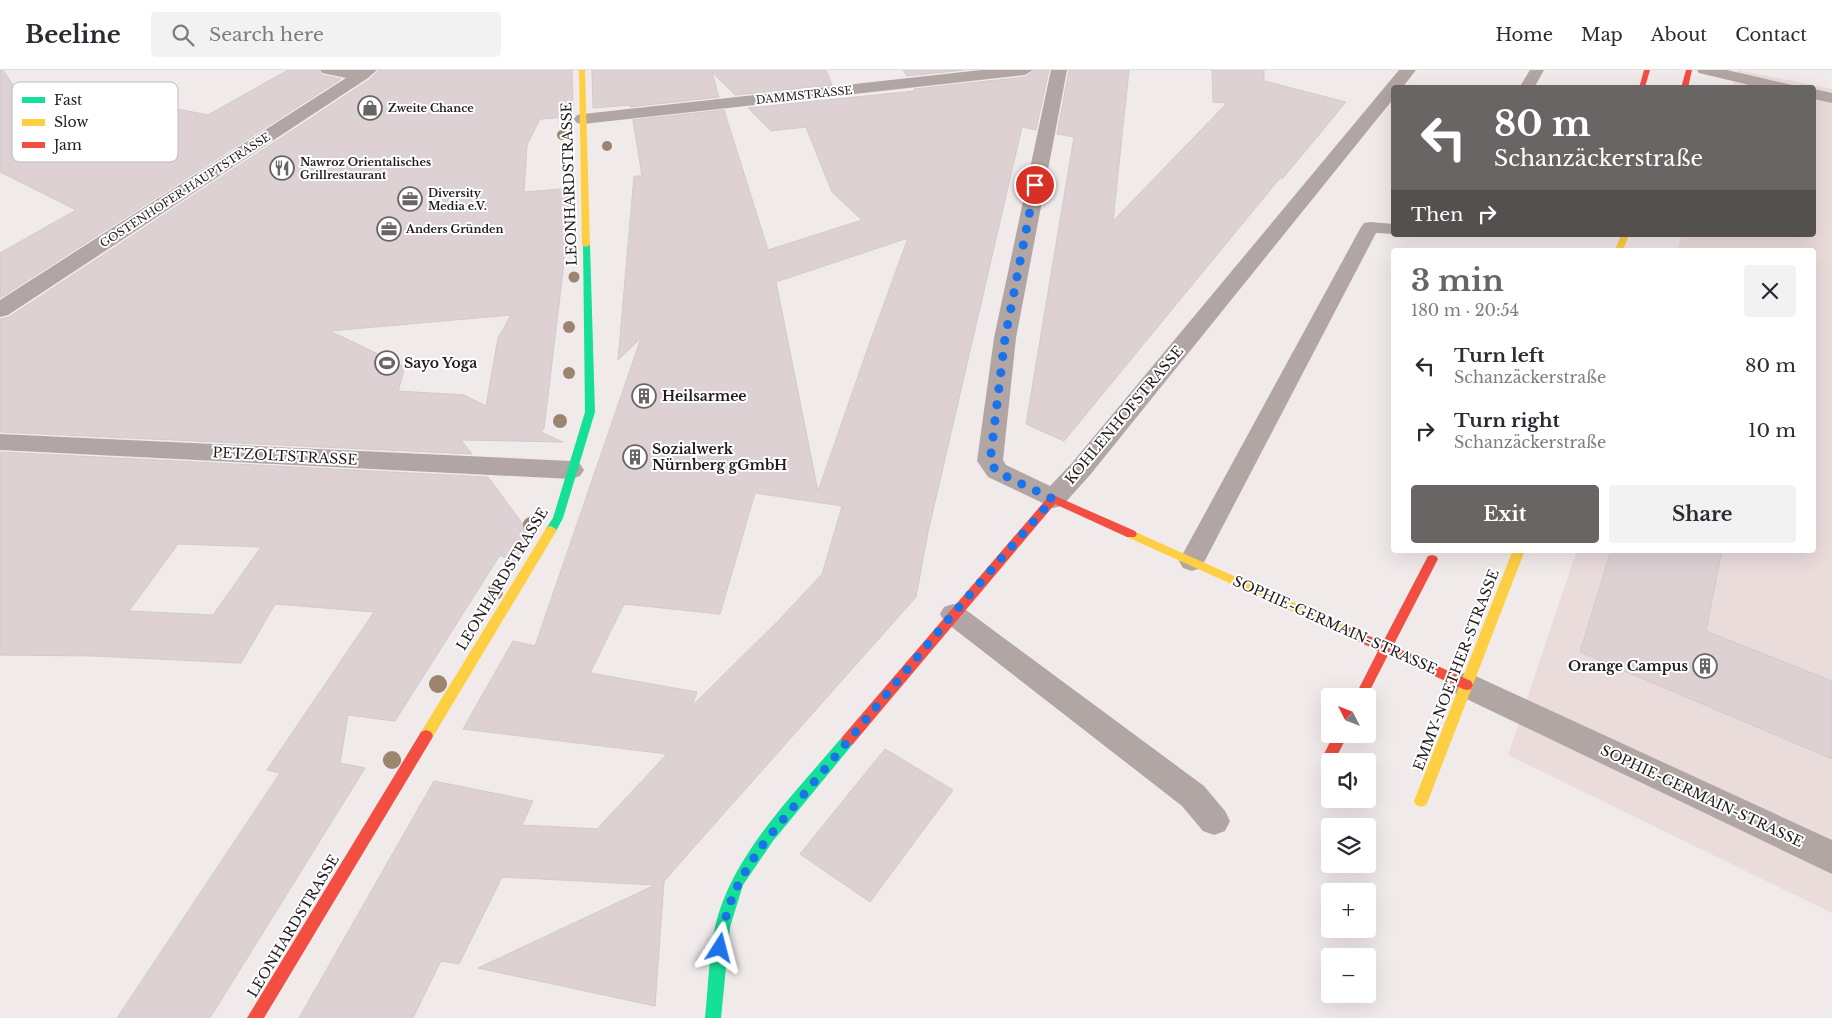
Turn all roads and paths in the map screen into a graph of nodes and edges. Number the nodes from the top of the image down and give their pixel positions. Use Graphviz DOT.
graph roads {
  1 [pos="328,70"];
  2 [pos="582,70"];
  3 [pos="1025,70"];
  4 [pos="1035,70"];
  5 [pos="1408,70"];
  6 [pos="1536,70"];
  7 [pos="1647,70"];
  8 [pos="1689,70"];
  9 [pos="1705,70"];
  10 [pos="1059,71"];
  11 [pos="366,72"];
  12 [pos="1396,85"];
  13 [pos="1528,85"];
  14 [pos="1643,85"];
  15 [pos="1685,85"];
  16 [pos="1772,85"];
  17 [pos="1391,91"];
  18 [pos="1816,94"];
  19 [pos="1832,98"];
  20 [pos="583,119"];
  21 [pos="1391,229"];
  22 [pos="0,310"];
  23 [pos="0,442"];
  24 [pos="571,470"];
  25 [pos="1053,499"];
  26 [pos="1518,553"];
  27 [pos="1432,559"];
  28 [pos="1192,561"];
  29 [pos="953,614"];
  30 [pos="1386,647"];
  31 [pos="1467,685"];
  32 [pos="1365,688"];
  33 [pos="1421,801"];
  34 [pos="1214,821"];
  35 [pos="1832,857"];
  36 [pos="255,1018"];
  37 [pos="713,1018"];
  1 -- 11 [label="street"];
  2 -- 20 [label="main road, LEONHARDSTRASSE"];
  3 -- 20 [label="street, DAMMSTRASSE"];
  4 -- 10 [label="street"];
  5 -- 12 [label="street, KOHLENHOFSTRASSE"];
  6 -- 13 [label="lane"];
  7 -- 14 [label="main road"];
  8 -- 15 [label="main road"];
  9 -- 16 [label="street"];
  10 -- 25 [label="street"];
  11 -- 22 [label="street, GOSTENHOFER HAUPTSTRASSE"];
  17 -- 25 [label="street, KOHLENHOFSTRASSE"];
  18 -- 19 [label="street"];
  20 -- 24 [label="main road, LEONHARDSTRASSE"];
  21 -- 28 [label="lane"];
  23 -- 24 [label="street, PETZOLTSTRASSE"];
  24 -- 36 [label="main road, LEONHARDSTRASSE"];
  25 -- 28 [label="main road, SOPHIE-GERMAIN-STRASSE"];
  25 -- 29 [label="main road, KOHLENHOFSTRASSE"];
  26 -- 31 [label="main road, EMMY-NOETHER-STRASSE"];
  27 -- 30 [label="main road"];
  28 -- 30 [label="main road, SOPHIE-GERMAIN-STRASSE"];
  29 -- 34 [label="lane"];
  29 -- 37 [label="main road, KOHLENHOFSTRASSE"];
  30 -- 31 [label="main road, SOPHIE-GERMAIN-STRASSE"];
  30 -- 32 [label="main road"];
  31 -- 33 [label="main road, EMMY-NOETHER-STRASSE"];
  31 -- 35 [label="street, SOPHIE-GERMAIN-STRASSE"];
}
